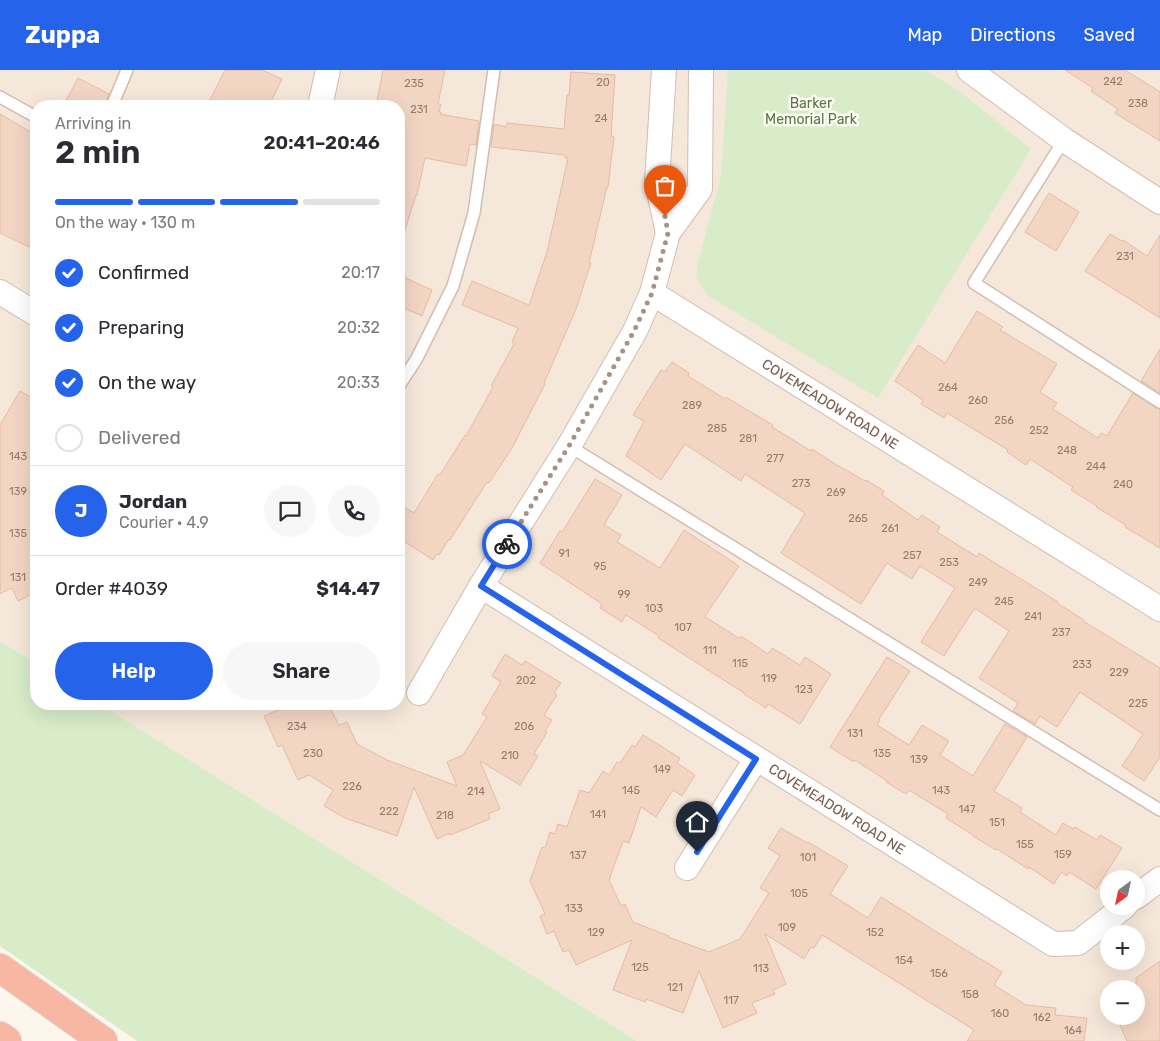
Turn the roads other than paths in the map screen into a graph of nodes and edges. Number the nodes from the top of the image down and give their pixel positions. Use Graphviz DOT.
graph roads {
  1 [pos="127,70"];
  2 [pos="328,70"];
  3 [pos="494,70"];
  4 [pos="664,70"];
  5 [pos="701,70"];
  6 [pos="969,70"];
  7 [pos="0,96"];
  8 [pos="114,100"];
  9 [pos="321,100"];
  10 [pos="30,114"];
  11 [pos="1064,140"];
  12 [pos="1160,202"];
  13 [pos="668,233"];
  14 [pos="0,292"];
  15 [pos="652,293"];
  16 [pos="30,310"];
  17 [pos="405,377"];
  18 [pos="1160,402"];
  19 [pos="569,446"];
  20 [pos="481,586"];
  21 [pos="1160,609"];
  22 [pos="418,693"];
  23 [pos="756,759"];
  24 [pos="1160,810"];
  25 [pos="687,868"];
  26 [pos="1160,879"];
  27 [pos="1145,890"];
  28 [pos="1114,915"];
  29 [pos="0,968"];
  30 [pos="0,1036"];
  31 [pos="7,1041"];
  32 [pos="103,1041"];
  1 -- 8 [label="lane"];
  2 -- 9 [label="street"];
  3 -- 17 [label="lane"];
  4 -- 13 [label="street"];
  5 -- 13 [label="street"];
  6 -- 11 [label="street"];
  7 -- 10 [label="lane"];
  11 -- 12 [label="street"];
  11 -- 18 [label="lane"];
  13 -- 15 [label="street"];
  14 -- 16 [label="street"];
  15 -- 19 [label="street"];
  15 -- 21 [label="street, COVEMEADOW ROAD NE"];
  19 -- 20 [label="street"];
  19 -- 24 [label="lane"];
  20 -- 22 [label="street"];
  20 -- 23 [label="street, COVEMEADOW ROAD NE"];
  23 -- 25 [label="street"];
  23 -- 28 [label="street, COVEMEADOW ROAD NE"];
  26 -- 27 [label="street"];
  29 -- 32 [label="highway"];
  30 -- 31 [label="highway"];
}
